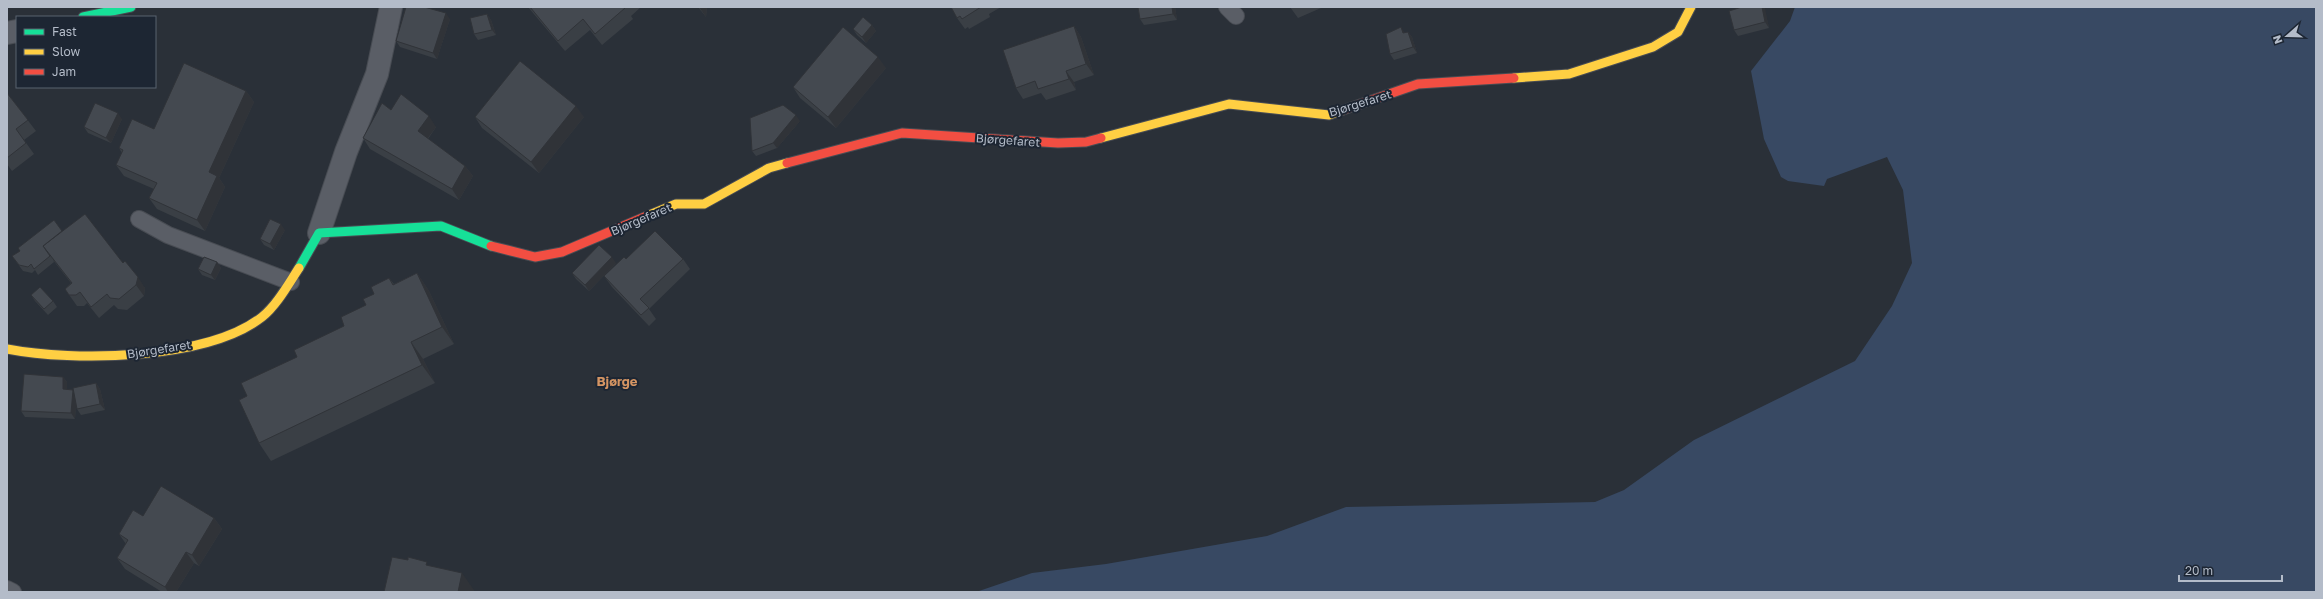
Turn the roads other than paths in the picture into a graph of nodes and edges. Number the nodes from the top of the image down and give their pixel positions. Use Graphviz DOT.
graph roads {
  1 [pos="131,7"];
  2 [pos="391,7"];
  3 [pos="1691,7"];
  4 [pos="88,16"];
  5 [pos="139,219"];
  6 [pos="320,233"];
  7 [pos="291,282"];
  8 [pos="7,349"];
  9 [pos="7,589"];
  10 [pos="13,592"];
  1 -- 4 [label="street"];
  2 -- 6 [label="street, Bjørgefaret"];
  3 -- 6 [label="street, Bjørgefaret"];
  5 -- 7 [label="lane"];
  6 -- 7 [label="street, Bjørgefaret"];
  7 -- 8 [label="street, Bjørgefaret"];
  9 -- 10 [label="lane"];
}
